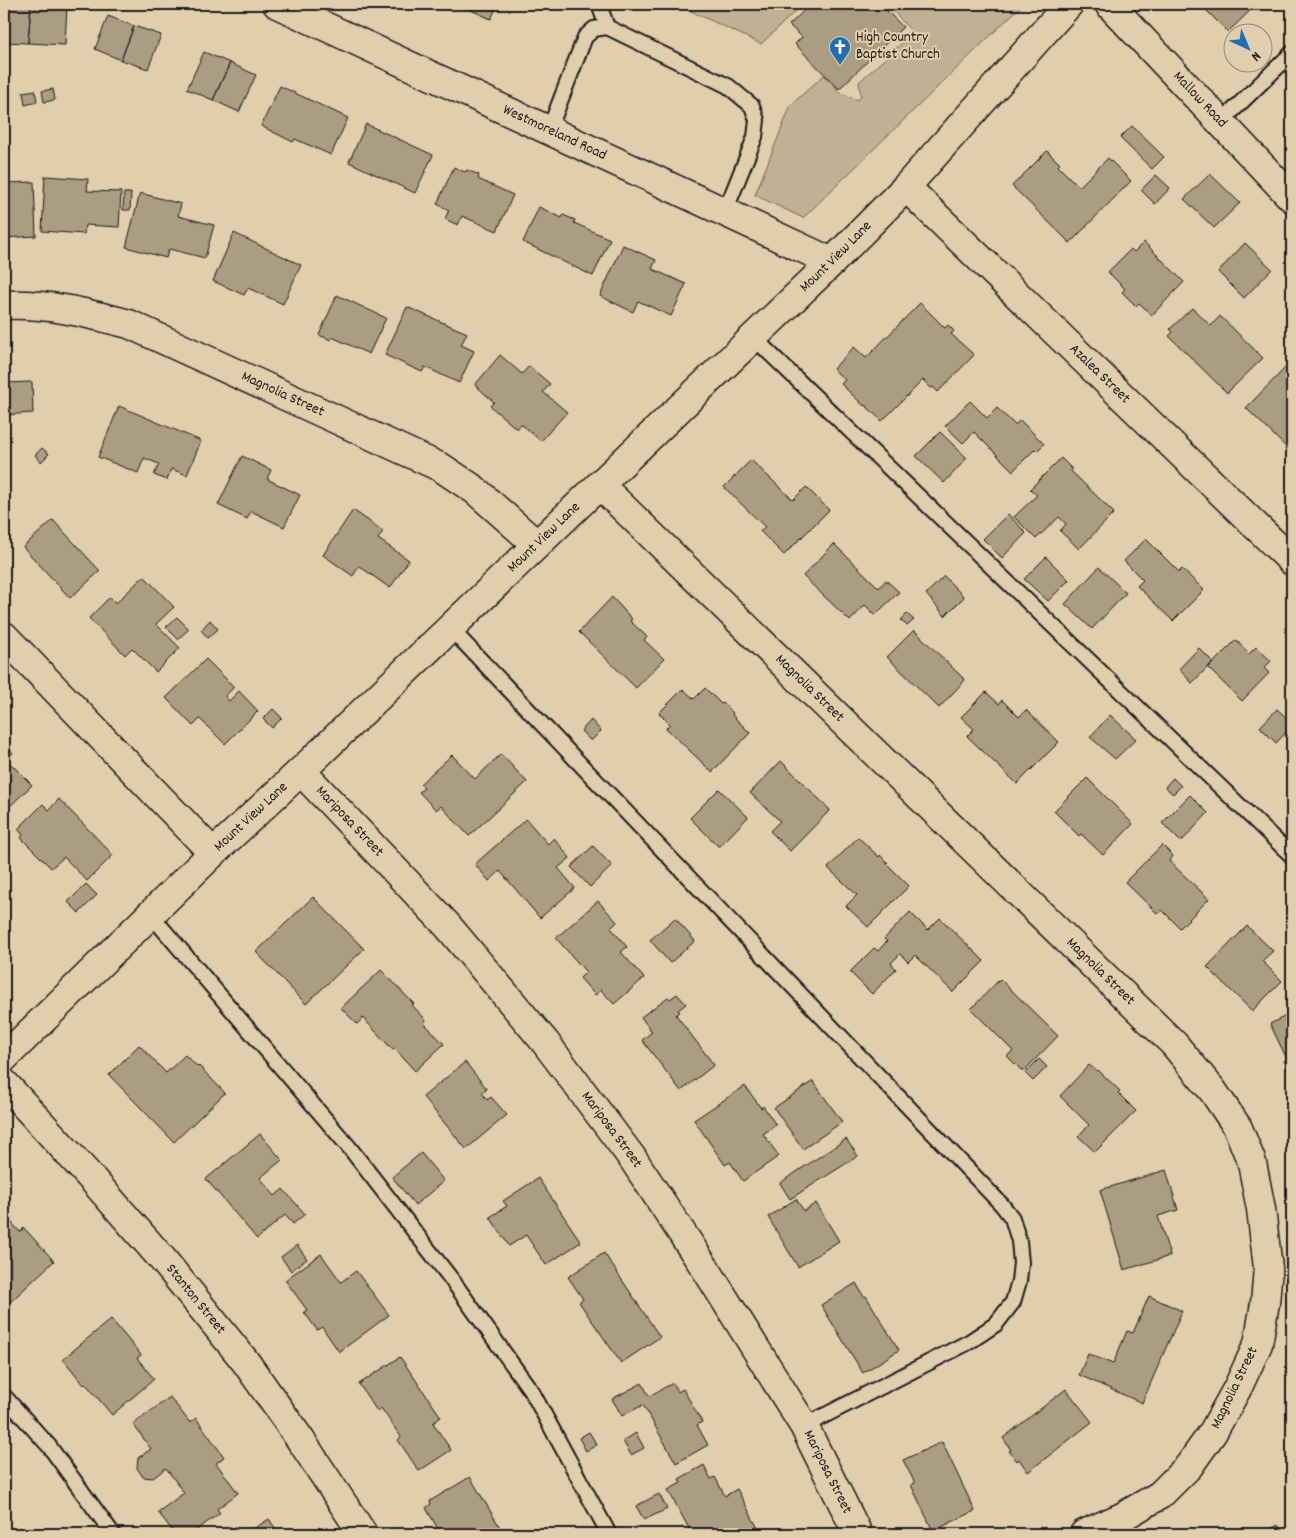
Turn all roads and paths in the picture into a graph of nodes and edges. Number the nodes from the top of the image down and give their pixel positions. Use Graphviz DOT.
graph roads {
  1 [pos="277,4"];
  2 [pos="600,4"];
  3 [pos="883,4"];
  4 [pos="1069,4"];
  5 [pos="1109,4"];
  6 [pos="889,10"];
  7 [pos="607,27"];
  8 [pos="1292,53"];
  9 [pos="1221,122"];
  10 [pos="549,130"];
  11 [pos="906,187"];
  12 [pos="1292,198"];
  13 [pos="725,212"];
  14 [pos="832,262"];
  15 [pos="4,305"];
  16 [pos="754,338"];
  17 [pos="600,485"];
  18 [pos="537,545"];
  19 [pos="1292,561"];
  20 [pos="450,628"];
  21 [pos="4,636"];
  22 [pos="301,771"];
  23 [pos="213,853"];
  24 [pos="1292,856"];
  25 [pos="151,915"];
  26 [pos="4,1058"];
  27 [pos="4,1083"];
  28 [pos="4,1396"];
  29 [pos="804,1426"];
  30 [pos="113,1534"];
  31 [pos="363,1534"];
  32 [pos="609,1534"];
  33 [pos="858,1534"];
  34 [pos="1084,1534"];
  1 -- 10 [label="street, Westmoreland Road"];
  2 -- 7 [label="lane"];
  3 -- 6 [label="path"];
  4 -- 11 [label="street, Mount View Lane"];
  5 -- 9 [label="street, Mallow Road"];
  7 -- 10 [label="lane"];
  7 -- 13 [label="lane"];
  8 -- 9 [label="lane"];
  9 -- 12 [label="street, Mallow Road"];
  10 -- 13 [label="street, Westmoreland Road"];
  11 -- 14 [label="street, Mount View Lane"];
  11 -- 19 [label="street, Azalea Street"];
  13 -- 14 [label="street, Westmoreland Road"];
  14 -- 16 [label="street, Mount View Lane"];
  15 -- 18 [label="street, Magnolia Street"];
  16 -- 17 [label="street, Mount View Lane"];
  16 -- 24 [label="lane"];
  17 -- 18 [label="street, Mount View Lane"];
  17 -- 34 [label="street, Magnolia Street"];
  18 -- 20 [label="street, Mount View Lane"];
  20 -- 22 [label="street, Mount View Lane"];
  20 -- 29 [label="lane"];
  21 -- 23 [label="street"];
  22 -- 23 [label="street, Mount View Lane"];
  22 -- 29 [label="street, Mariposa Street"];
  23 -- 25 [label="street, Mount View Lane"];
  25 -- 26 [label="street, Mount View Lane"];
  25 -- 32 [label="lane"];
  27 -- 31 [label="street, Stanton Street"];
  28 -- 30 [label="lane"];
  29 -- 33 [label="street, Mariposa Street"];
}
